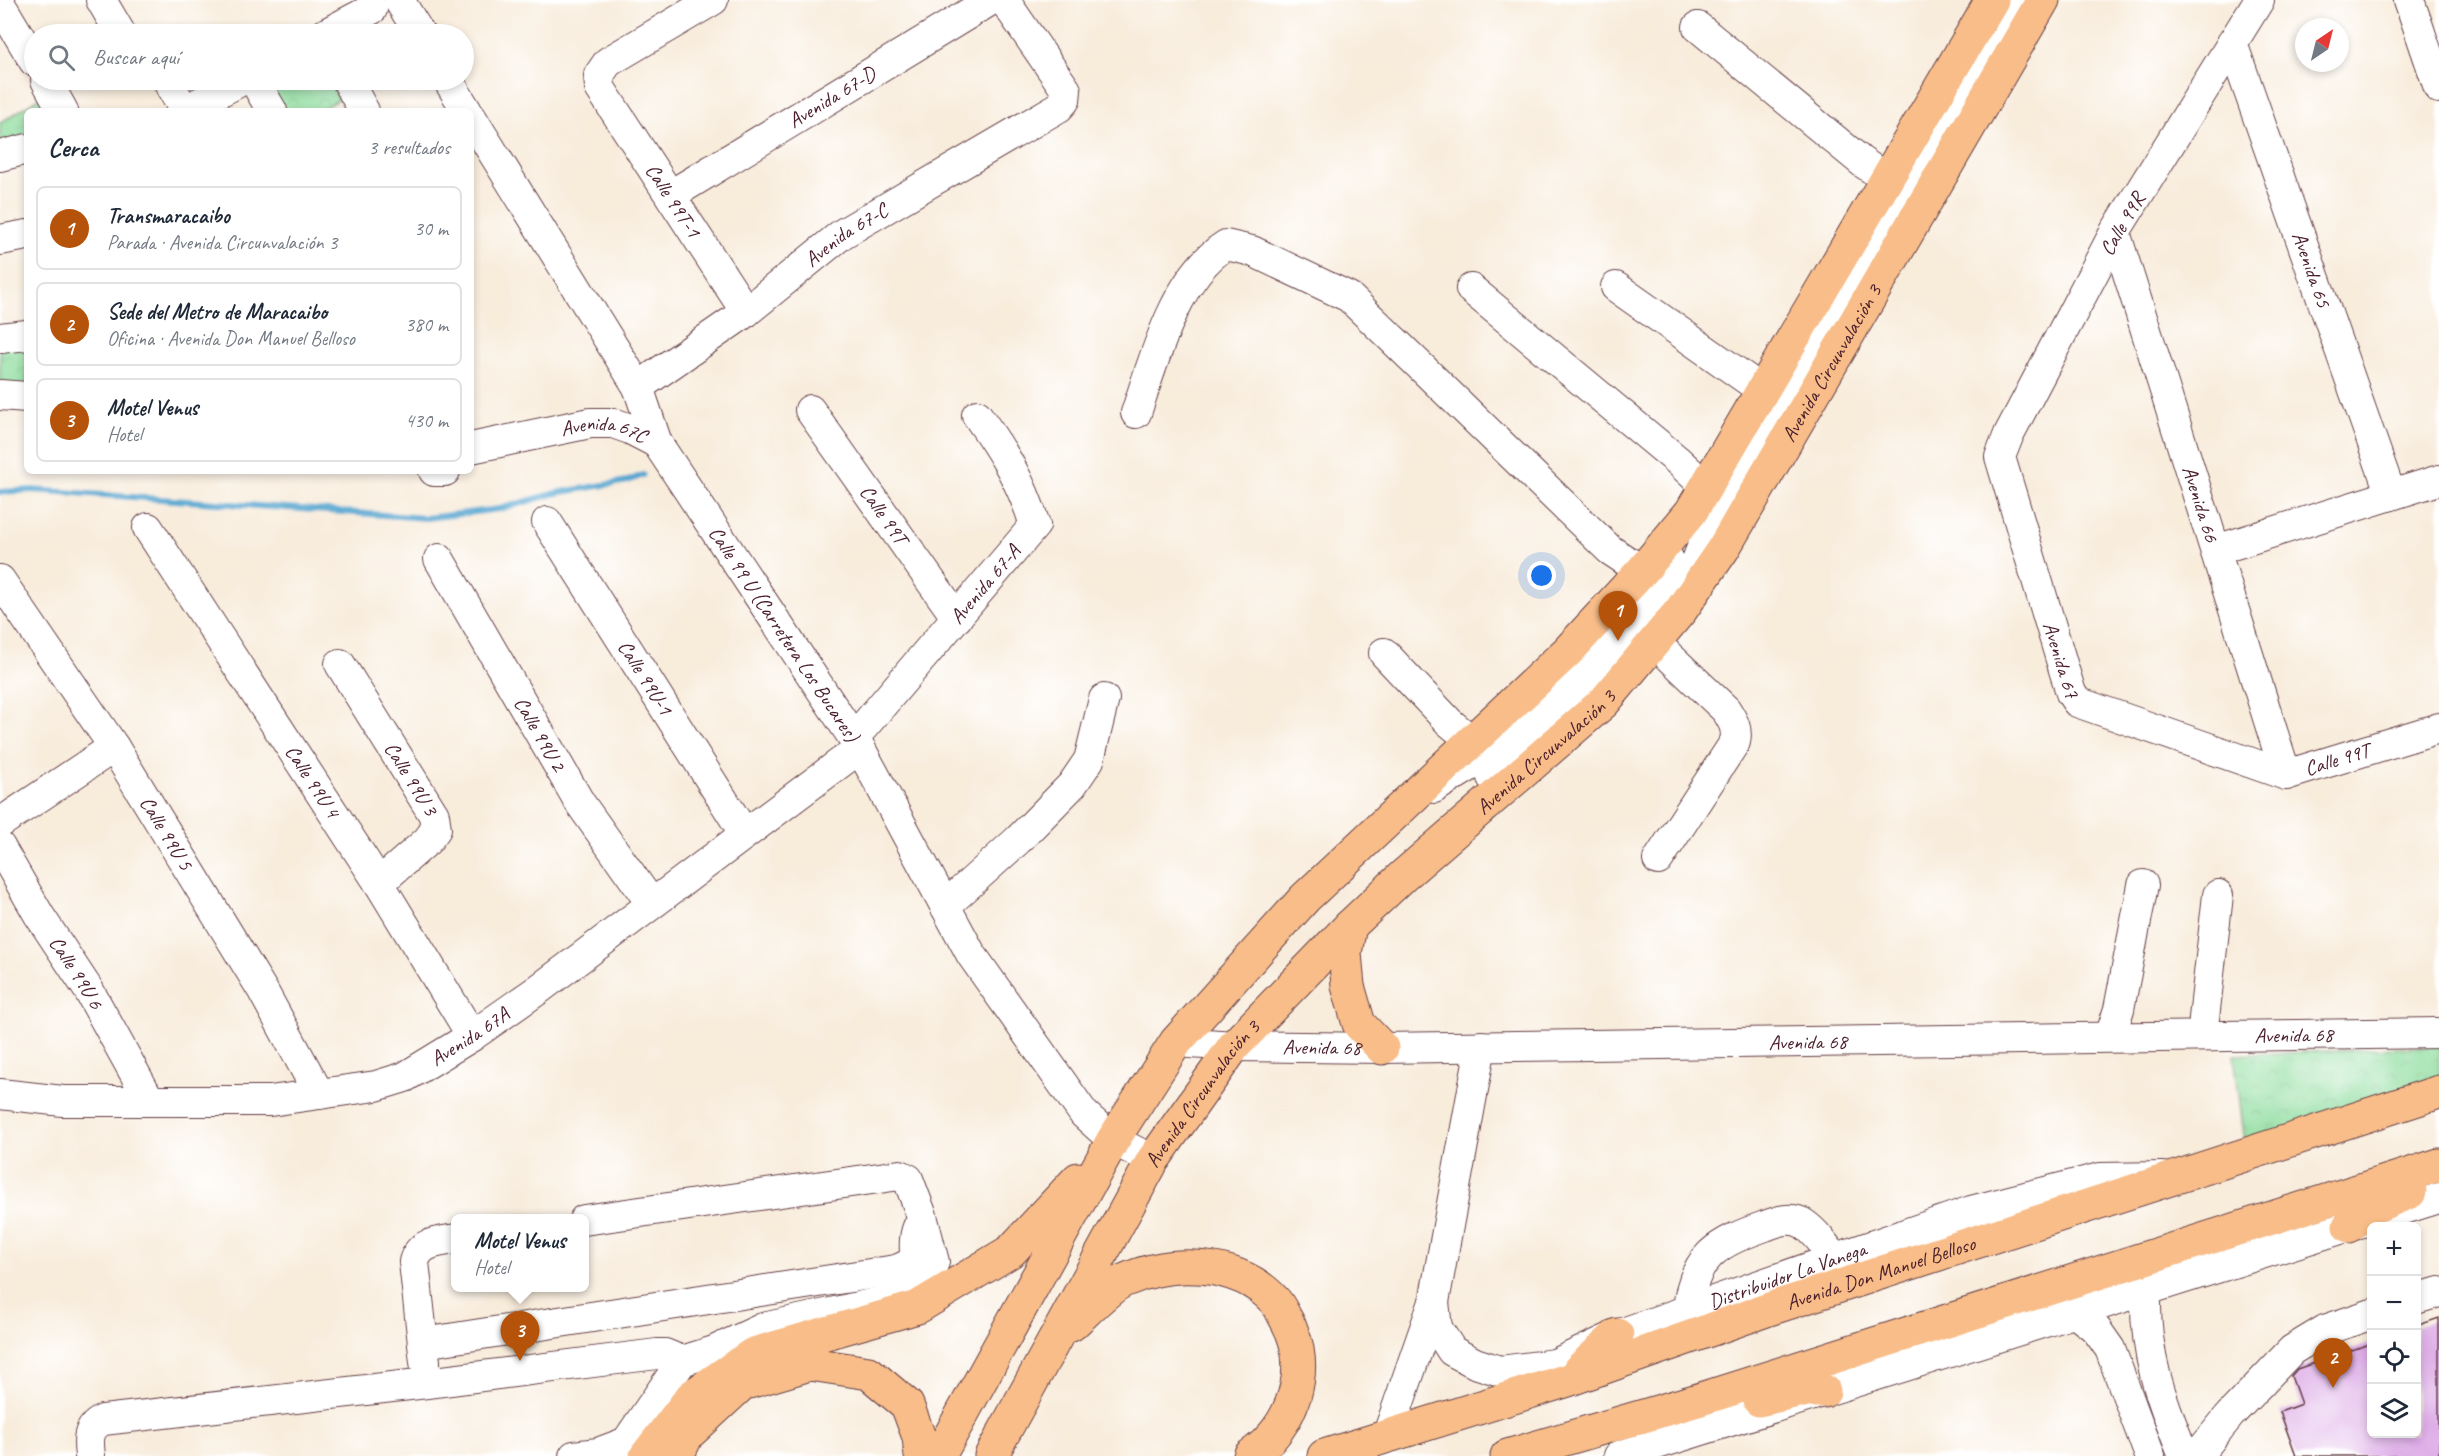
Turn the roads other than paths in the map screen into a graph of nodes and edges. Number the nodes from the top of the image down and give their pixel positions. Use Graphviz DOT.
graph roads {
  1 [pos="712,0"];
  2 [pos="991,0"];
  3 [pos="1004,0"];
  4 [pos="1992,0"];
  5 [pos="2016,0"];
  6 [pos="2043,0"];
  7 [pos="2259,0"];
  8 [pos="2409,0"];
  9 [pos="113,2"];
  10 [pos="0,4"];
  11 [pos="385,5"];
  12 [pos="118,24"];
  13 [pos="133,24"];
  14 [pos="346,24"];
  15 [pos="408,24"];
  16 [pos="1698,27"];
  17 [pos="2232,43"];
  18 [pos="24,44"];
  19 [pos="2439,88"];
  20 [pos="51,90"];
  21 [pos="152,90"];
  22 [pos="172,90"];
  23 [pos="223,90"];
  24 [pos="260,90"];
  25 [pos="352,90"];
  26 [pos="454,90"];
  27 [pos="61,108"];
  28 [pos="162,108"];
  29 [pos="182,108"];
  30 [pos="190,108"];
  31 [pos="270,108"];
  32 [pos="362,108"];
  33 [pos="465,108"];
  34 [pos="474,122"];
  35 [pos="24,149"];
  36 [pos="0,156"];
  37 [pos="1887,179"];
  38 [pos="671,195"];
  39 [pos="2115,232"];
  40 [pos="24,236"];
  41 [pos="0,240"];
  42 [pos="24,256"];
  43 [pos="0,260"];
  44 [pos="1616,287"];
  45 [pos="1471,289"];
  46 [pos="746,312"];
  47 [pos="24,335"];
  48 [pos="0,338"];
  49 [pos="638,387"];
  50 [pos="1762,390"];
  51 [pos="0,395"];
  52 [pos="24,397"];
  53 [pos="810,410"];
  54 [pos="1136,413"];
  55 [pos="977,415"];
  56 [pos="657,443"];
  57 [pos="474,446"];
  58 [pos="2000,457"];
  59 [pos="474,464"];
  60 [pos="2439,480"];
  61 [pos="2391,495"];
  62 [pos="1710,501"];
  63 [pos="547,522"];
  64 [pos="148,528"];
  65 [pos="2216,550"];
  66 [pos="439,559"];
  67 [pos="1642,571"];
  68 [pos="0,579"];
  69 [pos="957,618"];
  70 [pos="1654,642"];
  71 [pos="1384,654"];
  72 [pos="340,664"];
  73 [pos="1104,699"];
  74 [pos="2438,732"];
  75 [pos="1472,741"];
  76 [pos="857,743"];
  77 [pos="114,747"];
  78 [pos="2235,757"];
  79 [pos="2286,775"];
  80 [pos="1403,806"];
  81 [pos="0,823"];
  82 [pos="744,833"];
  83 [pos="1446,838"];
  84 [pos="0,847"];
  85 [pos="1658,860"];
  86 [pos="379,884"];
  87 [pos="2143,885"];
  88 [pos="2218,895"];
  89 [pos="651,903"];
  90 [pos="945,906"];
  91 [pos="1350,926"];
  92 [pos="2439,1032"];
  93 [pos="472,1035"];
  94 [pos="2202,1036"];
  95 [pos="2110,1037"];
  96 [pos="1176,1041"];
  97 [pos="1234,1046"];
  98 [pos="1481,1046"];
  99 [pos="1382,1048"];
  100 [pos="2439,1092"];
  101 [pos="0,1094"];
  102 [pos="319,1094"];
  103 [pos="150,1101"];
  104 [pos="1113,1140"];
  105 [pos="1153,1160"];
  106 [pos="2439,1165"];
  107 [pos="2180,1176"];
  108 [pos="2439,1178"];
  109 [pos="2439,1198"];
  110 [pos="922,1216"];
  111 [pos="589,1219"];
  112 [pos="2349,1226"];
  113 [pos="451,1240"];
  114 [pos="1834,1259"];
  115 [pos="2146,1290"];
  116 [pos="2439,1292"];
  117 [pos="2421,1297"];
  118 [pos="1434,1302"];
  119 [pos="1688,1310"];
  120 [pos="2074,1312"];
  121 [pos="2367,1316"];
  122 [pos="1056,1338"];
  123 [pos="423,1343"];
  124 [pos="682,1361"];
  125 [pos="1587,1361"];
  126 [pos="428,1383"];
  127 [pos="1824,1391"];
  128 [pos="1698,1400"];
  129 [pos="1387,1437"];
  130 [pos="630,1451"];
  131 [pos="90,1456"];
  132 [pos="573,1456"];
  133 [pos="677,1456"];
  134 [pos="921,1456"];
  135 [pos="939,1456"];
  136 [pos="991,1456"];
  137 [pos="1250,1456"];
  138 [pos="1324,1456"];
  139 [pos="1508,1456"];
  140 [pos="1619,1456"];
  141 [pos="2150,1456"];
  142 [pos="2184,1456"];
  143 [pos="2197,1456"];
  1 -- 38 [label="street, Calle 99T-1"];
  2 -- 38 [label="street, Avenida 67-D"];
  3 -- 46 [label="street, Avenida 67-C"];
  4 -- 37 [label="main road"];
  5 -- 62 [label="street"];
  6 -- 70 [label="main road, Avenida Circunvalación 3"];
  7 -- 17 [label="street, Calle 99R"];
  8 -- 19 [label="street"];
  9 -- 12 [label="street"];
  9 -- 13 [label="street"];
  10 -- 18 [label="street"];
  11 -- 14 [label="street"];
  11 -- 15 [label="street"];
  16 -- 37 [label="street"];
  17 -- 39 [label="street, Calle 99R"];
  17 -- 61 [label="street, Avenida 65"];
  20 -- 27 [label="street"];
  21 -- 28 [label="street"];
  22 -- 29 [label="street"];
  23 -- 30 [label="street"];
  24 -- 31 [label="street"];
  25 -- 32 [label="street"];
  26 -- 33 [label="street"];
  34 -- 49 [label="street, Calle 99 U (Carretera Los Bucares)"];
  35 -- 36 [label="street"];
  37 -- 50 [label="main road"];
  38 -- 46 [label="street, Calle 99T-1"];
  39 -- 58 [label="street, Calle 99R"];
  39 -- 65 [label="street, Avenida 66"];
  40 -- 41 [label="street"];
  42 -- 43 [label="street"];
  44 -- 50 [label="street"];
  45 -- 62 [label="street"];
  46 -- 49 [label="street, Avenida 67-C"];
  47 -- 48 [label="street"];
  49 -- 56 [label="street, Calle 99 U (Carretera Los Bucares)"];
  50 -- 62 [label="main road"];
  51 -- 52 [label="street"];
  53 -- 69 [label="street, Calle 99T"];
  54 -- 67 [label="street"];
  55 -- 69 [label="street, Avenida 67-A"];
  56 -- 57 [label="street, Avenida 67C"];
  56 -- 59 [label="street, Avenida 67C"];
  56 -- 76 [label="street, Calle 99 U (Carretera Los Bucares)"];
  58 -- 78 [label="street, Avenida 67"];
  60 -- 61 [label="street"];
  61 -- 65 [label="street"];
  62 -- 67 [label="main road"];
  62 -- 80 [label="street"];
  62 -- 83 [label="street"];
  63 -- 82 [label="street, Calle 99U-1"];
  64 -- 86 [label="street, Calle 99U 4"];
  65 -- 79 [label="street, Avenida 66"];
  66 -- 89 [label="street, Calle 99U 2"];
  67 -- 75 [label="main road"];
  68 -- 77 [label="street, Calle 99U 5"];
  69 -- 76 [label="street, Avenida 67-A"];
  70 -- 83 [label="main road, Avenida Circunvalación 3"];
  70 -- 85 [label="street"];
  71 -- 75 [label="street"];
  72 -- 86 [label="street, Calle 99U 3"];
  73 -- 90 [label="street"];
  74 -- 79 [label="street, Calle 99T"];
  75 -- 80 [label="main road"];
  76 -- 82 [label="street, Avenida 67A"];
  76 -- 90 [label="street, Calle 99 U (Carretera Los Bucares)"];
  77 -- 81 [label="street"];
  77 -- 102 [label="street, Calle 99U 5"];
  78 -- 79 [label="street, Calle 99T"];
  80 -- 96 [label="main road"];
  82 -- 89 [label="street, Avenida 67A"];
  83 -- 91 [label="main road, Avenida Circunvalación 3"];
  84 -- 103 [label="street, Calle 99U 6"];
  86 -- 93 [label="street, Calle 99U 4"];
  87 -- 95 [label="street"];
  88 -- 94 [label="street"];
  89 -- 93 [label="street, Avenida 67A"];
  90 -- 104 [label="street, Calle 99 U (Carretera Los Bucares)"];
  91 -- 97 [label="main road, Avenida Circunvalación 3"];
  91 -- 99 [label="main road"];
  92 -- 94 [label="street, Avenida 68"];
  93 -- 102 [label="street, Avenida 67A"];
  94 -- 95 [label="street, Avenida 68"];
  95 -- 98 [label="street, Avenida 68"];
  96 -- 97 [label="street, Avenida 68"];
  96 -- 104 [label="main road"];
  97 -- 99 [label="street, Avenida 68"];
  97 -- 105 [label="main road, Avenida Circunvalación 3"];
  98 -- 99 [label="street, Avenida 68"];
  98 -- 118 [label="street, Distribuidor La Vanega"];
  100 -- 107 [label="main road, Avenida Don Manuel Belloso"];
  101 -- 103 [label="street, Avenida 67A"];
  102 -- 103 [label="street, Avenida 67A"];
  104 -- 105 [label="street, Calle 99 U (Carretera Los Bucares)"];
  104 -- 130 [label="main road"];
  104 -- 135 [label="main road"];
  105 -- 122 [label="main road, Avenida Circunvalación 3"];
  106 -- 128 [label="main road"];
  107 -- 114 [label="street, Distribuidor La Vanega"];
  107 -- 125 [label="main road, Avenida Don Manuel Belloso"];
  108 -- 112 [label="main road"];
  109 -- 112 [label="street"];
  110 -- 111 [label="street"];
  110 -- 123 [label="street"];
  110 -- 124 [label="street"];
  112 -- 115 [label="street"];
  113 -- 123 [label="street"];
  114 -- 119 [label="street, Distribuidor La Vanega"];
  114 -- 119 [label="street"];
  115 -- 120 [label="street"];
  115 -- 142 [label="street"];
  116 -- 117 [label="street"];
  118 -- 125 [label="street, Distribuidor La Vanega"];
  118 -- 129 [label="street, Distribuidor La Vanega"];
  119 -- 125 [label="street, Distribuidor La Vanega"];
  120 -- 127 [label="street"];
  120 -- 141 [label="street"];
  121 -- 143 [label="street"];
  122 -- 136 [label="main road, Avenida Circunvalación 3"];
  122 -- 137 [label="main road"];
  123 -- 126 [label="street"];
  124 -- 126 [label="street"];
  124 -- 130 [label="street"];
  125 -- 129 [label="main road, Avenida Don Manuel Belloso"];
  126 -- 131 [label="street"];
  127 -- 128 [label="main road"];
  127 -- 140 [label="street"];
  128 -- 139 [label="main road"];
  129 -- 138 [label="main road, Avenida Don Manuel Belloso"];
  130 -- 132 [label="street"];
  133 -- 134 [label="main road"];
}
